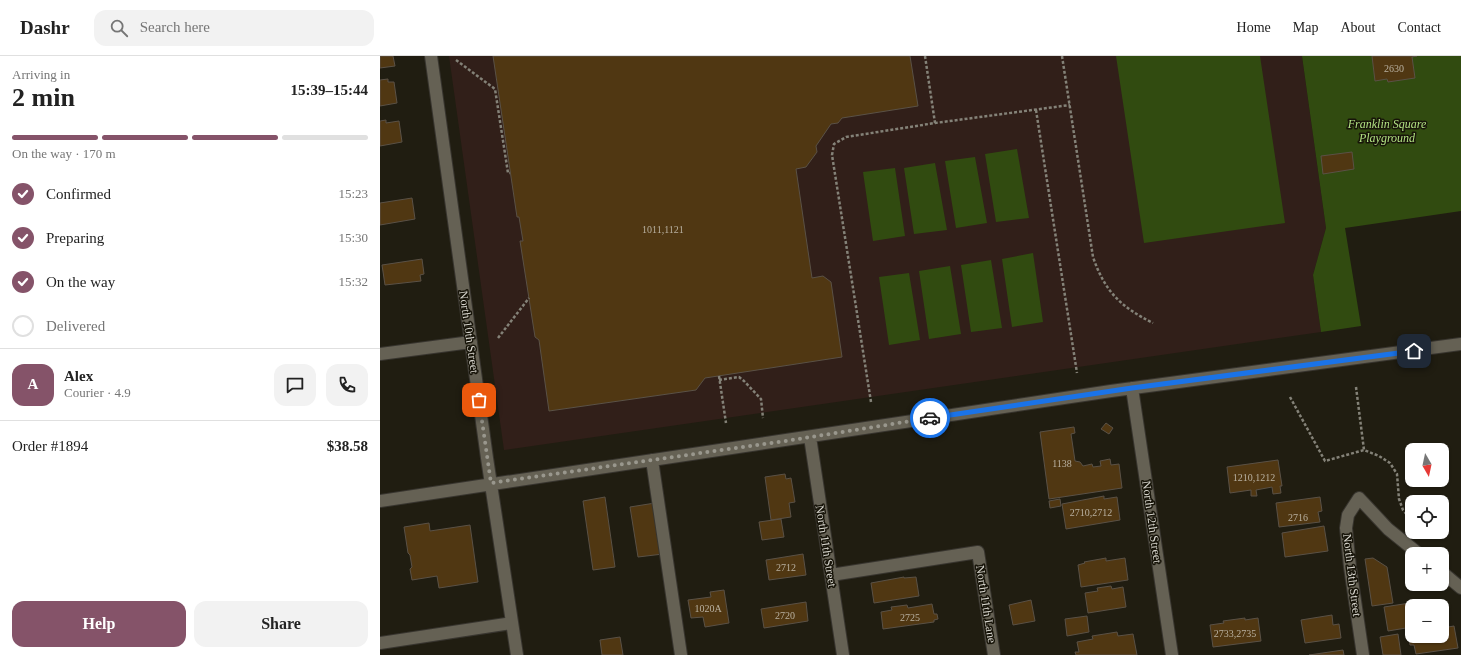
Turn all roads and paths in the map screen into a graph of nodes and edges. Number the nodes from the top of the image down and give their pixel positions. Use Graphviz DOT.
graph roads {
  1 [pos="430,56"];
  2 [pos="925,56"];
  3 [pos="1062,56"];
  4 [pos="456,60"];
  5 [pos="1070,105"];
  6 [pos="1036,110"];
  7 [pos="935,123"];
  8 [pos="510,173"];
  9 [pos="529,298"];
  10 [pos="1153,323"];
  11 [pos="498,338"];
  12 [pos="471,342"];
  13 [pos="1461,344"];
  14 [pos="380,354"];
  15 [pos="1077,373"];
  16 [pos="719,376"];
  17 [pos="719,380"];
  18 [pos="1356,387"];
  19 [pos="1132,388"];
  20 [pos="1290,397"];
  21 [pos="871,402"];
  22 [pos="764,418"];
  23 [pos="726,423"];
  24 [pos="810,437"];
  25 [pos="1364,450"];
  26 [pos="652,460"];
  27 [pos="491,483"];
  28 [pos="380,501"];
  29 [pos="1405,512"];
  30 [pos="1410,547"];
  31 [pos="831,575"];
  32 [pos="1449,578"];
  33 [pos="1461,588"];
  34 [pos="512,623"];
  35 [pos="380,643"];
  36 [pos="517,655"];
  37 [pos="681,655"];
  38 [pos="843,655"];
  39 [pos="994,655"];
  40 [pos="1172,655"];
  41 [pos="1362,655"];
  1 -- 12 [label="street, North 10th Street"];
  2 -- 7 [label="path"];
  3 -- 5 [label="path"];
  4 -- 8 [label="path"];
  5 -- 6 [label="path"];
  5 -- 10 [label="path"];
  6 -- 7 [label="path"];
  6 -- 15 [label="path"];
  7 -- 21 [label="path"];
  9 -- 11 [label="path"];
  12 -- 14 [label="street"];
  12 -- 27 [label="street, North 10th Street"];
  13 -- 19 [label="street"];
  16 -- 17 [label="path"];
  17 -- 22 [label="path"];
  17 -- 23 [label="path"];
  18 -- 25 [label="path"];
  19 -- 24 [label="street"];
  19 -- 40 [label="street, North 12th Street"];
  20 -- 25 [label="path"];
  24 -- 26 [label="street"];
  24 -- 31 [label="street, North 11th Street"];
  25 -- 29 [label="path"];
  26 -- 27 [label="street"];
  26 -- 37 [label="street"];
  27 -- 28 [label="street"];
  27 -- 34 [label="street, North 10th Street"];
  30 -- 41 [label="street, North 13th Street"];
  31 -- 38 [label="street, North 11th Street"];
  31 -- 39 [label="street, North 11th Lane"];
  32 -- 33 [label="street"];
  34 -- 35 [label="street"];
  34 -- 36 [label="street, North 10th Street"];
}
